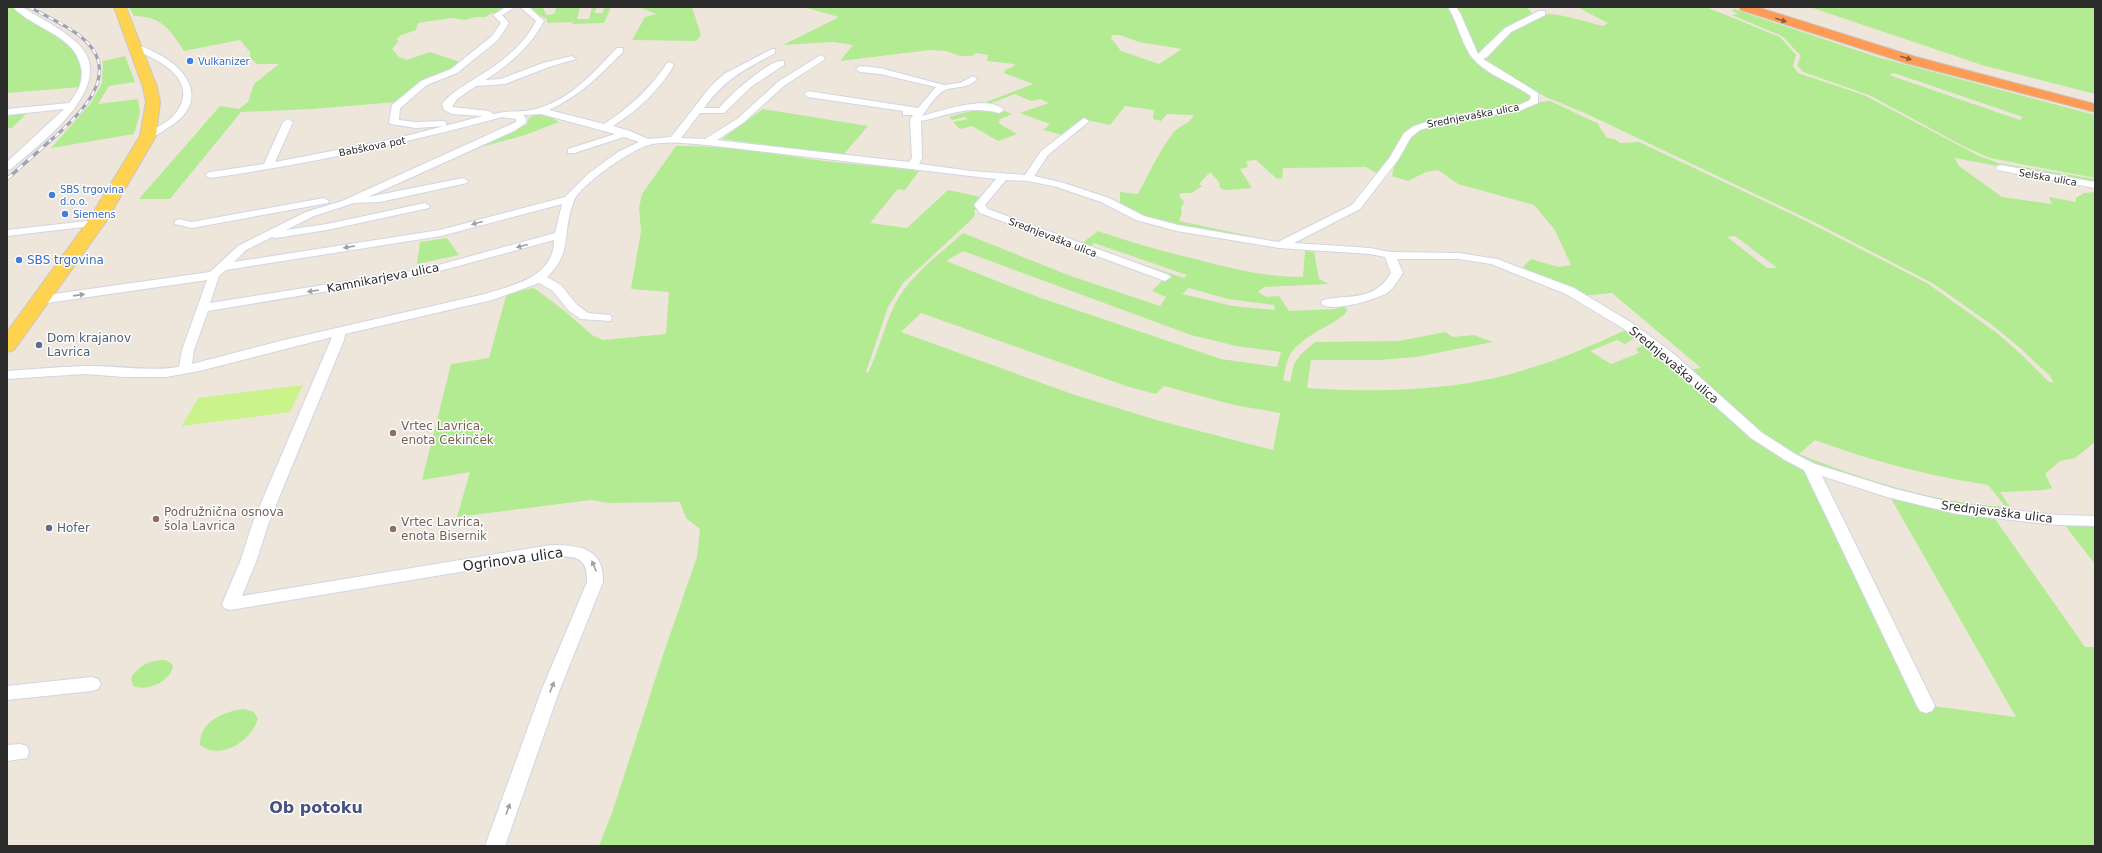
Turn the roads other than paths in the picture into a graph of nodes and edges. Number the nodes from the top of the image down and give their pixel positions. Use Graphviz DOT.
graph roads {
  1 [pos="17,7"];
  2 [pos="120,7"];
  3 [pos="512,7"];
  4 [pos="524,7"];
  5 [pos="1452,7"];
  6 [pos="1745,7"];
  7 [pos="1795,9"];
  8 [pos="1542,13"];
  9 [pos="134,46"];
  10 [pos="620,50"];
  11 [pos="772,51"];
  12 [pos="821,58"];
  13 [pos="1477,58"];
  14 [pos="572,59"];
  15 [pos="781,64"];
  16 [pos="670,65"];
  17 [pos="860,69"];
  18 [pos="973,79"];
  19 [pos="474,83"];
  20 [pos="942,88"];
  21 [pos="808,94"];
  22 [pos="863,96"];
  23 [pos="2095,100"];
  24 [pos="855,102"];
  25 [pos="71,106"];
  26 [pos="2095,108"];
  27 [pos="697,110"];
  28 [pos="999,110"];
  29 [pos="920,111"];
  30 [pos="7,112"];
  31 [pos="541,112"];
  32 [pos="906,113"];
  33 [pos="502,114"];
  34 [pos="915,120"];
  35 [pos="288,122"];
  36 [pos="476,122"];
  37 [pos="1084,122"];
  38 [pos="606,126"];
  39 [pos="627,133"];
  40 [pos="148,136"];
  41 [pos="674,140"];
  42 [pos="647,142"];
  43 [pos="707,142"];
  44 [pos="571,151"];
  45 [pos="268,166"];
  46 [pos="912,166"];
  47 [pos="7,167"];
  48 [pos="2001,168"];
  49 [pos="210,175"];
  50 [pos="1003,177"];
  51 [pos="1028,178"];
  52 [pos="463,181"];
  53 [pos="381,186"];
  54 [pos="2095,186"];
  55 [pos="569,199"];
  56 [pos="346,203"];
  57 [pos="425,206"];
  58 [pos="179,222"];
  59 [pos="96,223"];
  60 [pos="7,234"];
  61 [pos="560,235"];
  62 [pos="260,238"];
  63 [pos="1279,245"];
  64 [pos="1390,255"];
  65 [pos="218,271"];
  66 [pos="1165,277"];
  67 [pos="540,278"];
  68 [pos="40,300"];
  69 [pos="1327,303"];
  70 [pos="204,308"];
  71 [pos="606,318"];
  72 [pos="339,331"];
  73 [pos="7,346"];
  74 [pos="185,369"];
  75 [pos="7,375"];
  76 [pos="1810,466"];
  77 [pos="2095,521"];
  78 [pos="92,684"];
  79 [pos="7,693"];
  80 [pos="1926,706"];
  81 [pos="495,846"];
  1 -- 25 [label="street"];
  2 -- 9 [label="main road"];
  3 -- 36 [label="street, Babškova pot"];
  4 -- 19 [label="street"];
  5 -- 13 [label="street"];
  6 -- 26 [label="highway, one-way"];
  7 -- 23 [label="highway"];
  8 -- 13 [label="street"];
  9 -- 40 [label="main road"];
  9 -- 40 [label="street"];
  10 -- 31 [label="street"];
  11 -- 27 [label="street"];
  12 -- 43 [label="street"];
  13 -- 63 [label="street, Srednjevaška ulica"];
  14 -- 19 [label="street"];
  15 -- 27 [label="street"];
  16 -- 38 [label="street"];
  17 -- 20 [label="street"];
  18 -- 20 [label="street"];
  19 -- 33 [label="street"];
  20 -- 29 [label="street"];
  21 -- 24 [label="street"];
  22 -- 24 [label="street"];
  24 -- 29 [label="street"];
  25 -- 30 [label="street"];
  25 -- 47 [label="street"];
  27 -- 41 [label="street"];
  28 -- 34 [label="street"];
  29 -- 32 [label="street"];
  29 -- 34 [label="street"];
  31 -- 33 [label="street"];
  31 -- 38 [label="street"];
  33 -- 36 [label="street, Babškova pot"];
  33 -- 53 [label="street, Babškova pot"];
  34 -- 46 [label="street"];
  35 -- 45 [label="street"];
  36 -- 45 [label="street, Babškova pot"];
  37 -- 51 [label="street"];
  38 -- 39 [label="street"];
  39 -- 42 [label="street"];
  39 -- 44 [label="street"];
  40 -- 59 [label="main road"];
  41 -- 42 [label="street, Srednjevaška ulica"];
  41 -- 43 [label="street, Srednjevaška ulica"];
  42 -- 55 [label="street"];
  43 -- 46 [label="street, Srednjevaška ulica"];
  45 -- 49 [label="street, Babškova pot"];
  46 -- 50 [label="street, Srednjevaška ulica"];
  48 -- 54 [label="street, Selska ulica"];
  50 -- 51 [label="street, Srednjevaška ulica"];
  50 -- 66 [label="street, Srednjevaška ulica"];
  51 -- 63 [label="street, Srednjevaška ulica"];
  52 -- 56 [label="street, Babškova pot"];
  53 -- 56 [label="street, Babškova pot"];
  53 -- 58 [label="street, Babškova pot"];
  55 -- 61 [label="street"];
  55 -- 65 [label="street, one-way"];
  56 -- 62 [label="street, Babškova pot"];
  57 -- 62 [label="street, Babškova pot"];
  59 -- 60 [label="street"];
  59 -- 68 [label="main road"];
  61 -- 67 [label="street"];
  61 -- 70 [label="street, Kamnikarjeva ulica, one-way"];
  62 -- 65 [label="street, Babškova pot"];
  63 -- 64 [label="street, Srednjevaška ulica"];
  64 -- 69 [label="street"];
  64 -- 76 [label="street, Srednjevaška ulica"];
  68 -- 65 [label="street, one-way"];
  65 -- 70 [label="street, Babškova pot"];
  67 -- 71 [label="street"];
  67 -- 72 [label="street"];
  68 -- 73 [label="main road"];
  70 -- 74 [label="street, Babškova pot"];
  72 -- 74 [label="street"];
  81 -- 72 [label="street, Ogrinova ulica, one-way"];
  74 -- 75 [label="street"];
  76 -- 77 [label="street, Srednjevaška ulica"];
  76 -- 80 [label="street"];
  78 -- 79 [label="street"];
}
